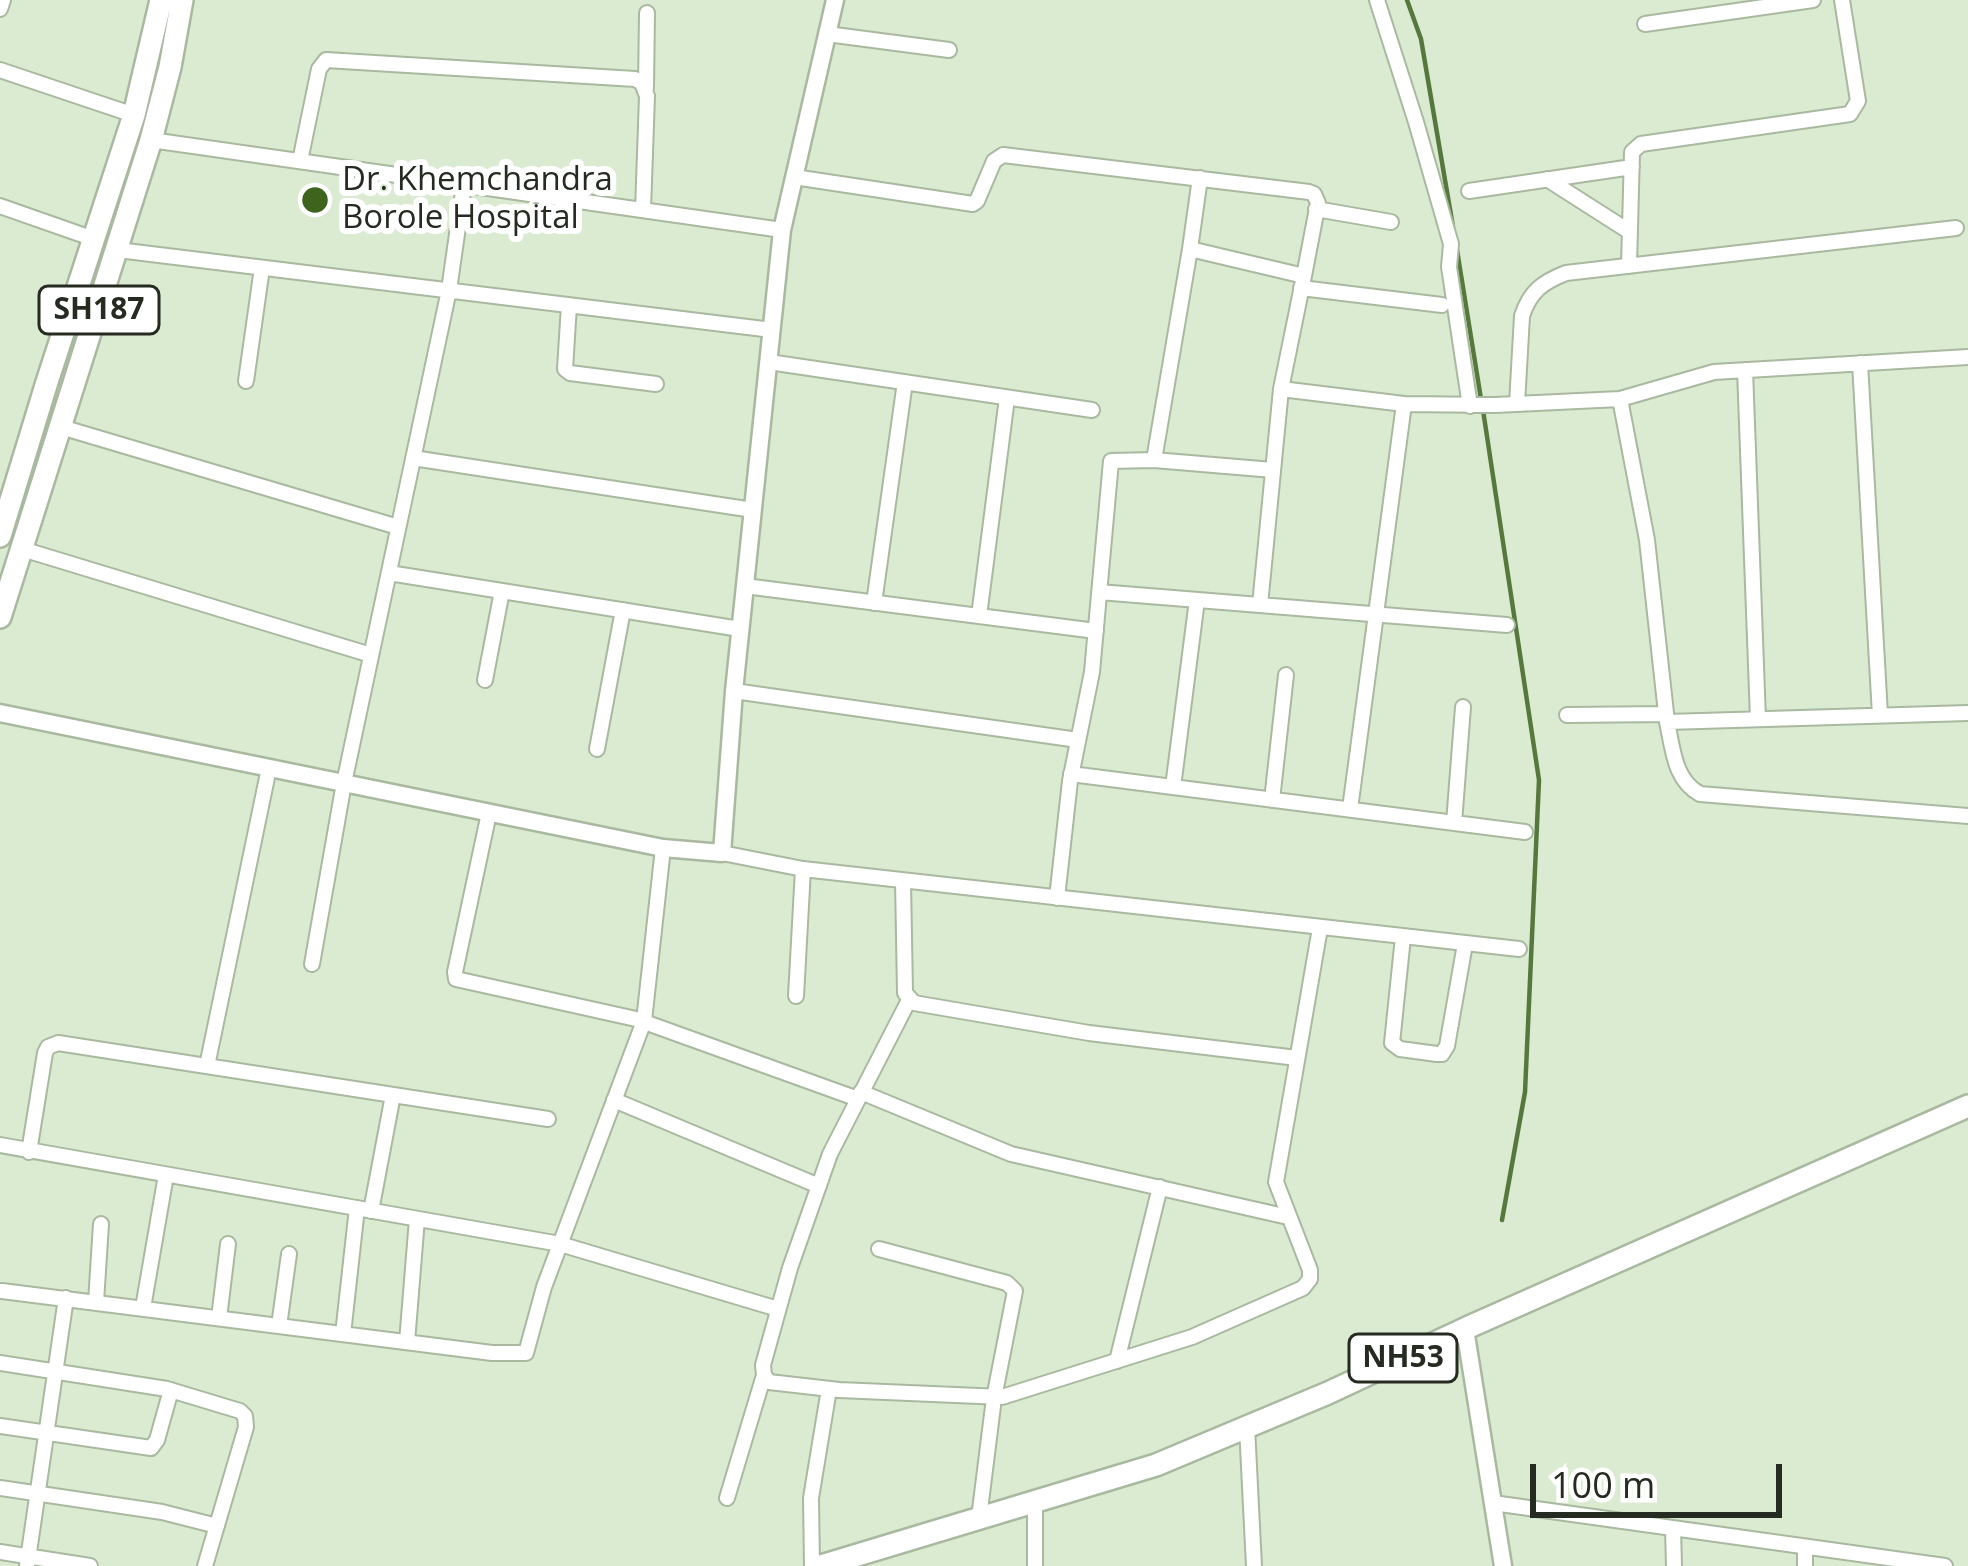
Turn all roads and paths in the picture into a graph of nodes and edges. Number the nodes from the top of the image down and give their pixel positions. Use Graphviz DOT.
graph roads {
  1 [pos="3,0"];
  2 [pos="160,0"];
  3 [pos="182,0"];
  4 [pos="835,0"];
  5 [pos="1377,0"];
  6 [pos="1813,0"];
  7 [pos="1841,0"];
  8 [pos="1718,6"];
  9 [pos="0,9"];
  10 [pos="647,13"];
  11 [pos="1645,24"];
  12 [pos="827,34"];
  13 [pos="949,50"];
  14 [pos="0,70"];
  15 [pos="646,88"];
  16 [pos="134,115"];
  17 [pos="151,140"];
  18 [pos="300,161"];
  19 [pos="1632,167"];
  20 [pos="794,177"];
  21 [pos="1201,178"];
  22 [pos="1547,179"];
  23 [pos="464,184"];
  24 [pos="1469,191"];
  25 [pos="0,206"];
  26 [pos="1316,208"];
  27 [pos="643,210"];
  28 [pos="1391,222"];
  29 [pos="1956,228"];
  30 [pos="782,230"];
  31 [pos="1630,232"];
  32 [pos="94,238"];
  33 [pos="1190,249"];
  34 [pos="118,250"];
  35 [pos="1629,266"];
  36 [pos="262,268"];
  37 [pos="1303,282"];
  38 [pos="449,290"];
  39 [pos="569,305"];
  40 [pos="1442,305"];
  41 [pos="772,330"];
  42 [pos="1968,357"];
  43 [pos="769,362"];
  44 [pos="1860,363"];
  45 [pos="1745,370"];
  46 [pos="246,381"];
  47 [pos="905,382"];
  48 [pos="656,384"];
  49 [pos="1281,389"];
  50 [pos="1007,398"];
  51 [pos="1620,399"];
  52 [pos="1404,404"];
  53 [pos="1516,404"];
  54 [pos="1474,406"];
  55 [pos="1092,410"];
  56 [pos="61,428"];
  57 [pos="413,458"];
  58 [pos="1154,460"];
  59 [pos="10,467"];
  60 [pos="1273,470"];
  61 [pos="753,510"];
  62 [pos="398,527"];
  63 [pos="0,536"];
  64 [pos="22,549"];
  65 [pos="388,572"];
  66 [pos="745,586"];
  67 [pos="502,591"];
  68 [pos="1099,592"];
  69 [pos="1197,600"];
  70 [pos="874,602"];
  71 [pos="1260,605"];
  72 [pos="623,610"];
  73 [pos="1374,615"];
  74 [pos="979,616"];
  75 [pos="0,617"];
  76 [pos="1508,626"];
  77 [pos="730,627"];
  78 [pos="1096,632"];
  79 [pos="371,655"];
  80 [pos="1286,675"];
  81 [pos="484,680"];
  82 [pos="734,691"];
  83 [pos="1463,707"];
  84 [pos="0,713"];
  85 [pos="1968,713"];
  86 [pos="1880,715"];
  87 [pos="1568,716"];
  88 [pos="1666,718"];
  89 [pos="1757,719"];
  90 [pos="1078,740"];
  91 [pos="597,749"];
  92 [pos="269,768"];
  93 [pos="1071,774"];
  94 [pos="344,784"];
  95 [pos="1173,787"];
  96 [pos="1272,800"];
  97 [pos="1350,809"];
  98 [pos="489,813"];
  99 [pos="1968,816"];
  100 [pos="1454,823"];
  101 [pos="1525,832"];
  102 [pos="663,848"];
  103 [pos="716,852"];
  104 [pos="803,869"];
  105 [pos="903,880"];
  106 [pos="1057,898"];
  107 [pos="1320,928"];
  108 [pos="1403,937"];
  109 [pos="1465,944"];
  110 [pos="1519,949"];
  111 [pos="312,964"];
  112 [pos="796,996"];
  113 [pos="908,1000"];
  114 [pos="640,1020"];
  115 [pos="1297,1058"];
  116 [pos="207,1066"];
  117 [pos="393,1095"];
  118 [pos="859,1095"];
  119 [pos="614,1100"];
  120 [pos="1968,1106"];
  121 [pos="548,1119"];
  122 [pos="0,1145"];
  123 [pos="29,1152"];
  124 [pos="166,1175"];
  125 [pos="819,1186"];
  126 [pos="1160,1187"];
  127 [pos="364,1210"];
  128 [pos="1288,1217"];
  129 [pos="417,1219"];
  130 [pos="101,1224"];
  131 [pos="552,1243"];
  132 [pos="228,1244"];
  133 [pos="879,1249"];
  134 [pos="290,1254"];
  135 [pos="2,1291"];
  136 [pos="66,1298"];
  137 [pos="96,1302"];
  138 [pos="143,1309"];
  139 [pos="778,1309"];
  140 [pos="219,1318"];
  141 [pos="279,1326"];
  142 [pos="1465,1329"];
  143 [pos="343,1334"];
  144 [pos="407,1342"];
  145 [pos="1117,1360"];
  146 [pos="0,1363"];
  147 [pos="55,1370"];
  148 [pos="764,1375"];
  149 [pos="829,1389"];
  150 [pos="171,1390"];
  151 [pos="994,1398"];
  152 [pos="0,1426"];
  153 [pos="1246,1427"];
  154 [pos="46,1432"];
  155 [pos="0,1488"];
  156 [pos="37,1493"];
  157 [pos="727,1498"];
  158 [pos="1035,1502"];
  159 [pos="1493,1503"];
  160 [pos="979,1518"];
  161 [pos="217,1526"];
  162 [pos="1673,1528"];
  163 [pos="1805,1546"];
  164 [pos="0,1552"];
  165 [pos="27,1562"];
  166 [pos="1912,1564"];
  167 [pos="90,1566"];
  168 [pos="205,1566"];
  169 [pos="817,1566"];
  170 [pos="1035,1566"];
  171 [pos="1254,1566"];
  172 [pos="1503,1566"];
  173 [pos="1674,1566"];
  174 [pos="1805,1566"];
  175 [pos="1945,1566"];
  1 -- 9 [label="street"];
  2 -- 16 [label="main road, SH187"];
  3 -- 17 [label="main road, SH187"];
  4 -- 12 [label="street"];
  5 -- 54 [label="street"];
  6 -- 8 [label="street"];
  7 -- 19 [label="street"];
  8 -- 11 [label="street"];
  10 -- 15 [label="street"];
  12 -- 13 [label="street"];
  12 -- 20 [label="street"];
  14 -- 16 [label="street"];
  15 -- 18 [label="street"];
  15 -- 27 [label="street"];
  16 -- 32 [label="main road, SH187"];
  17 -- 18 [label="street"];
  17 -- 34 [label="main road, SH187"];
  18 -- 23 [label="street"];
  19 -- 22 [label="street"];
  19 -- 31 [label="street"];
  20 -- 21 [label="street"];
  20 -- 30 [label="street"];
  21 -- 26 [label="street"];
  21 -- 33 [label="street"];
  22 -- 24 [label="street"];
  22 -- 31 [label="street"];
  23 -- 27 [label="street"];
  23 -- 38 [label="street"];
  25 -- 32 [label="street"];
  26 -- 28 [label="street"];
  26 -- 37 [label="street"];
  27 -- 30 [label="street"];
  29 -- 35 [label="street"];
  30 -- 41 [label="street"];
  31 -- 35 [label="street"];
  32 -- 59 [label="main road, SH187"];
  33 -- 37 [label="street"];
  33 -- 58 [label="street"];
  34 -- 36 [label="street"];
  34 -- 56 [label="main road, SH187"];
  35 -- 53 [label="street"];
  36 -- 38 [label="street"];
  36 -- 46 [label="street"];
  37 -- 40 [label="street"];
  37 -- 49 [label="street"];
  38 -- 39 [label="street"];
  38 -- 57 [label="street"];
  39 -- 41 [label="street"];
  39 -- 48 [label="street"];
  41 -- 43 [label="street"];
  42 -- 44 [label="street"];
  43 -- 47 [label="street"];
  43 -- 61 [label="street"];
  44 -- 45 [label="street"];
  44 -- 86 [label="street"];
  45 -- 51 [label="street"];
  45 -- 89 [label="street"];
  47 -- 50 [label="street"];
  47 -- 70 [label="street"];
  49 -- 52 [label="street"];
  49 -- 60 [label="street"];
  50 -- 55 [label="street"];
  50 -- 74 [label="street"];
  51 -- 53 [label="street"];
  51 -- 88 [label="street"];
  52 -- 54 [label="street"];
  52 -- 73 [label="street"];
  53 -- 54 [label="street"];
  56 -- 62 [label="street"];
  56 -- 64 [label="main road, SH187"];
  57 -- 61 [label="street"];
  57 -- 62 [label="street"];
  58 -- 60 [label="street"];
  58 -- 68 [label="street"];
  59 -- 63 [label="main road, SH187"];
  60 -- 71 [label="street"];
  61 -- 66 [label="street"];
  62 -- 65 [label="street"];
  64 -- 75 [label="main road, SH187"];
  64 -- 79 [label="street"];
  65 -- 67 [label="street"];
  65 -- 79 [label="street"];
  66 -- 70 [label="street"];
  66 -- 77 [label="street"];
  67 -- 72 [label="street"];
  67 -- 81 [label="street"];
  68 -- 69 [label="street"];
  68 -- 78 [label="street"];
  69 -- 71 [label="street"];
  69 -- 95 [label="street"];
  70 -- 74 [label="street"];
  71 -- 73 [label="street"];
  72 -- 77 [label="street"];
  72 -- 91 [label="street"];
  73 -- 76 [label="street"];
  73 -- 97 [label="street"];
  74 -- 78 [label="street"];
  77 -- 82 [label="street"];
  78 -- 90 [label="street"];
  79 -- 94 [label="street"];
  80 -- 96 [label="street"];
  82 -- 90 [label="street"];
  82 -- 103 [label="street"];
  83 -- 100 [label="street"];
  84 -- 92 [label="street"];
  85 -- 86 [label="street"];
  86 -- 89 [label="street"];
  87 -- 88 [label="street"];
  88 -- 89 [label="street"];
  88 -- 99 [label="street"];
  90 -- 93 [label="street"];
  92 -- 94 [label="street"];
  92 -- 116 [label="street"];
  93 -- 95 [label="street"];
  93 -- 106 [label="street"];
  94 -- 98 [label="street"];
  94 -- 111 [label="street"];
  95 -- 96 [label="street"];
  96 -- 97 [label="street"];
  97 -- 100 [label="street"];
  98 -- 102 [label="street"];
  98 -- 114 [label="street"];
  100 -- 101 [label="street"];
  102 -- 103 [label="street"];
  102 -- 114 [label="street"];
  103 -- 104 [label="street"];
  104 -- 105 [label="street"];
  104 -- 112 [label="street"];
  105 -- 106 [label="street"];
  105 -- 113 [label="street"];
  106 -- 107 [label="street"];
  107 -- 108 [label="street"];
  107 -- 115 [label="street"];
  108 -- 109 [label="street"];
  108 -- 109 [label="street"];
  109 -- 110 [label="street"];
  113 -- 115 [label="street"];
  113 -- 118 [label="street"];
  114 -- 118 [label="street"];
  114 -- 119 [label="street"];
  115 -- 128 [label="street"];
  116 -- 117 [label="street"];
  116 -- 123 [label="street"];
  117 -- 121 [label="street"];
  117 -- 127 [label="street"];
  118 -- 125 [label="street"];
  118 -- 126 [label="street"];
  119 -- 125 [label="street"];
  119 -- 131 [label="street"];
  120 -- 142 [label="main road, NH53"];
  122 -- 123 [label="street"];
  123 -- 124 [label="street"];
  124 -- 127 [label="street"];
  124 -- 138 [label="street"];
  125 -- 139 [label="street"];
  126 -- 128 [label="street"];
  126 -- 145 [label="street"];
  127 -- 129 [label="street"];
  127 -- 143 [label="street"];
  128 -- 145 [label="street"];
  129 -- 131 [label="street"];
  129 -- 144 [label="street"];
  130 -- 137 [label="street"];
  131 -- 139 [label="street"];
  131 -- 144 [label="street"];
  132 -- 140 [label="street"];
  133 -- 151 [label="street"];
  134 -- 141 [label="street"];
  135 -- 136 [label="street"];
  136 -- 137 [label="street"];
  136 -- 147 [label="street"];
  137 -- 138 [label="street"];
  138 -- 140 [label="street"];
  139 -- 148 [label="street"];
  140 -- 141 [label="street"];
  141 -- 143 [label="street"];
  142 -- 153 [label="main road, NH53"];
  142 -- 159 [label="street"];
  143 -- 144 [label="street"];
  145 -- 151 [label="street"];
  146 -- 147 [label="street"];
  147 -- 150 [label="street"];
  147 -- 154 [label="street"];
  148 -- 149 [label="street"];
  148 -- 157 [label="street"];
  149 -- 151 [label="street"];
  149 -- 169 [label="street"];
  150 -- 154 [label="street"];
  150 -- 161 [label="street"];
  151 -- 160 [label="street"];
  152 -- 154 [label="street"];
  153 -- 158 [label="main road, NH53"];
  153 -- 171 [label="street"];
  154 -- 156 [label="street"];
  155 -- 156 [label="street"];
  156 -- 161 [label="street"];
  156 -- 165 [label="street"];
  158 -- 160 [label="main road, NH53"];
  158 -- 170 [label="street"];
  159 -- 162 [label="street"];
  159 -- 172 [label="street"];
  160 -- 169 [label="main road, NH53"];
  161 -- 168 [label="street"];
  162 -- 163 [label="street"];
  162 -- 173 [label="street"];
  163 -- 166 [label="street"];
  163 -- 174 [label="street"];
  164 -- 165 [label="street"];
  165 -- 167 [label="street"];
  166 -- 175 [label="street"];
}
